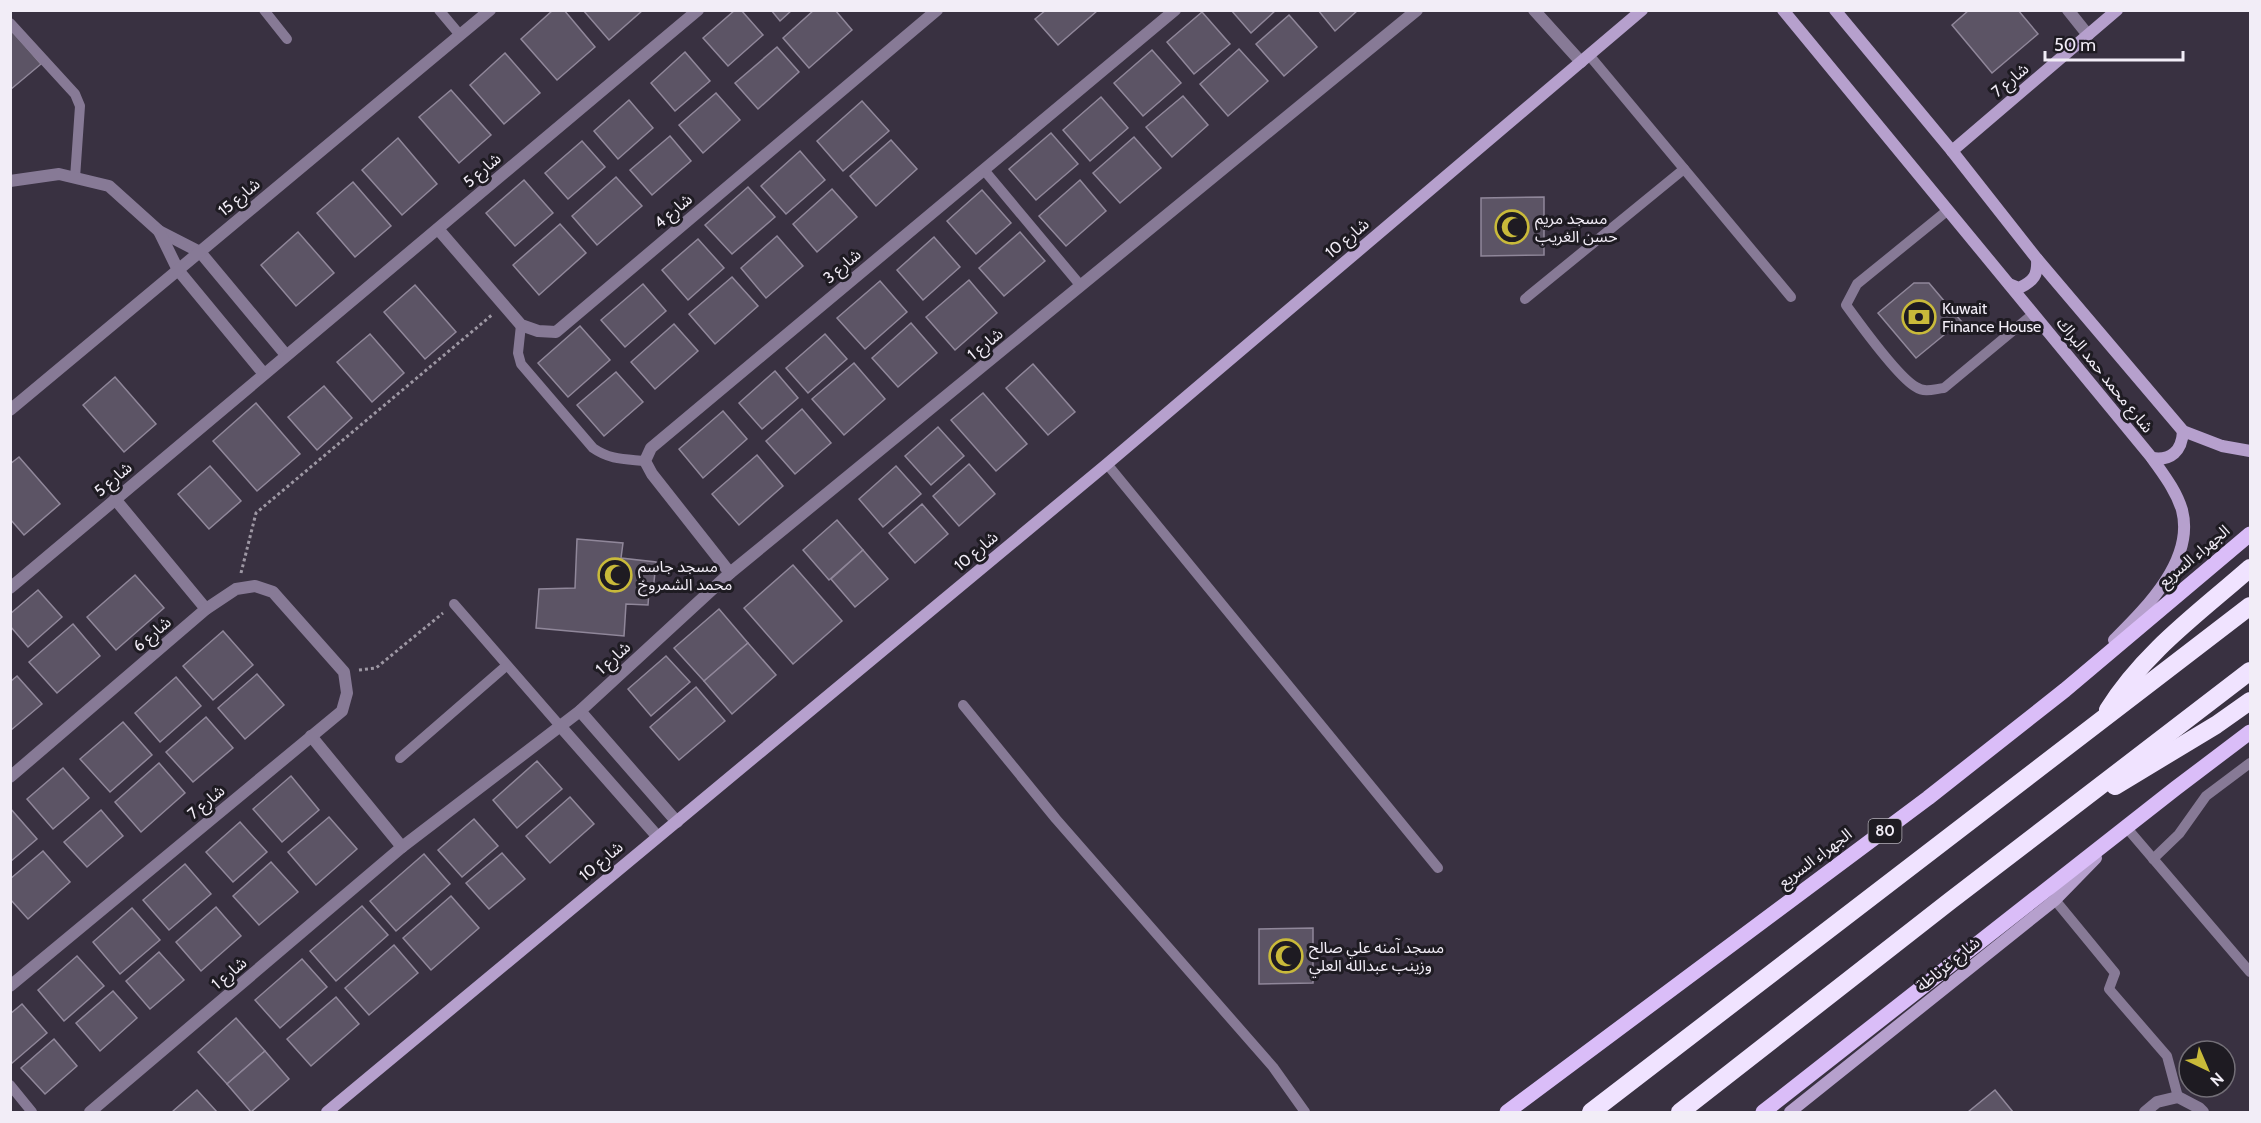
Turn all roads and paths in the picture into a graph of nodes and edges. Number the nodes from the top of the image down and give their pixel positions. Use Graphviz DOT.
graph roads {
  1 [pos="264,10"];
  2 [pos="439,10"];
  3 [pos="490,10"];
  4 [pos="698,10"];
  5 [pos="937,10"];
  6 [pos="1175,10"];
  7 [pos="1418,10"];
  8 [pos="1534,10"];
  9 [pos="1642,10"];
  10 [pos="1783,10"];
  11 [pos="1836,10"];
  12 [pos="2068,10"];
  13 [pos="2117,10"];
  14 [pos="10,22"];
  15 [pos="460,35"];
  16 [pos="2088,35"];
  17 [pos="287,39"];
  18 [pos="1585,58"];
  19 [pos="1952,151"];
  20 [pos="1684,169"];
  21 [pos="984,170"];
  22 [pos="75,178"];
  23 [pos="10,181"];
  24 [pos="1948,210"];
  25 [pos="438,229"];
  26 [pos="159,231"];
  27 [pos="200,252"];
  28 [pos="2037,259"];
  29 [pos="178,270"];
  30 [pos="2008,283"];
  31 [pos="1081,286"];
  32 [pos="1791,297"];
  33 [pos="1525,299"];
  34 [pos="504,305"];
  35 [pos="2033,314"];
  36 [pos="521,325"];
  37 [pos="286,355"];
  38 [pos="264,374"];
  39 [pos="10,410"];
  40 [pos="2183,431"];
  41 [pos="2250,451"];
  42 [pos="2152,458"];
  43 [pos="645,461"];
  44 [pos="1107,464"];
  45 [pos="115,499"];
  46 [pos="2250,534"];
  47 [pos="2250,568"];
  48 [pos="730,573"];
  49 [pos="10,588"];
  50 [pos="236,589"];
  51 [pos="454,604"];
  52 [pos="2250,606"];
  53 [pos="206,609"];
  54 [pos="506,666"];
  55 [pos="2250,670"];
  56 [pos="344,672"];
  57 [pos="2065,690"];
  58 [pos="2250,701"];
  59 [pos="963,705"];
  60 [pos="580,711"];
  61 [pos="2098,723"];
  62 [pos="561,727"];
  63 [pos="2250,732"];
  64 [pos="311,736"];
  65 [pos="400,758"];
  66 [pos="2250,763"];
  67 [pos="10,777"];
  68 [pos="2059,818"];
  69 [pos="677,822"];
  70 [pos="2123,830"];
  71 [pos="657,836"];
  72 [pos="402,847"];
  73 [pos="2153,859"];
  74 [pos="1438,868"];
  75 [pos="2055,900"];
  76 [pos="2250,972"];
  77 [pos="10,986"];
  78 [pos="1740,1067"];
  79 [pos="10,1085"];
  80 [pos="2177,1093"];
  81 [pos="2177,1097"];
  82 [pos="2182,1099"];
  83 [pos="32,1113"];
  84 [pos="90,1113"];
  85 [pos="327,1113"];
  86 [pos="1305,1113"];
  87 [pos="1507,1113"];
  88 [pos="1592,1113"];
  89 [pos="1680,1113"];
  90 [pos="1686,1113"];
  91 [pos="1763,1113"];
  92 [pos="1791,1113"];
  93 [pos="2145,1113"];
  94 [pos="2203,1113"];
  1 -- 17 [label="lane"];
  2 -- 15 [label="lane"];
  3 -- 15 [label="street, شارع 15"];
  4 -- 25 [label="street, شارع 5"];
  5 -- 36 [label="street, شارع 4"];
  6 -- 21 [label="street, شارع 3"];
  7 -- 31 [label="street, شارع 1"];
  8 -- 18 [label="street"];
  9 -- 18 [label="street, شارع 10"];
  10 -- 24 [label="street, شارع محمد حمد البراك"];
  11 -- 19 [label="street, شارع محمد حمد البراك"];
  12 -- 16 [label="street"];
  13 -- 16 [label="street, شارع 7"];
  14 -- 22 [label="lane"];
  15 -- 27 [label="street, شارع 15"];
  16 -- 19 [label="street, شارع 7"];
  18 -- 20 [label="lane"];
  18 -- 44 [label="street, شارع 10"];
  19 -- 28 [label="street, شارع محمد حمد البراك"];
  20 -- 32 [label="lane"];
  20 -- 33 [label="lane"];
  21 -- 31 [label="lane"];
  21 -- 43 [label="street, شارع 3"];
  22 -- 23 [label="street"];
  22 -- 26 [label="street"];
  24 -- 30 [label="street, شارع محمد حمد البراك"];
  24 -- 35 [label="lane"];
  25 -- 34 [label="street"];
  25 -- 37 [label="street, شارع 5"];
  26 -- 27 [label="street"];
  26 -- 29 [label="street"];
  27 -- 29 [label="street, شارع 15"];
  27 -- 37 [label="street"];
  28 -- 30 [label="street"];
  28 -- 40 [label="street, شارع محمد حمد البراك"];
  29 -- 38 [label="street"];
  29 -- 39 [label="street, شارع 15"];
  30 -- 35 [label="street, شارع محمد حمد البراك"];
  31 -- 48 [label="street, شارع 1"];
  34 -- 36 [label="street"];
  34 -- 50 [label="path"];
  35 -- 42 [label="street, شارع محمد حمد البراك"];
  36 -- 43 [label="lane"];
  37 -- 38 [label="street, شارع 5"];
  38 -- 45 [label="street, شارع 5"];
  40 -- 41 [label="street, شارع محمد حمد البراك"];
  40 -- 42 [label="street"];
  42 -- 57 [label="street, شارع محمد حمد البراك"];
  43 -- 48 [label="street"];
  44 -- 69 [label="street, شارع 10"];
  44 -- 74 [label="lane"];
  45 -- 49 [label="street, شارع 5"];
  45 -- 53 [label="street"];
  46 -- 57 [label="main road, الجهراء السريع / 80"];
  47 -- 61 [label="highway"];
  48 -- 60 [label="street, شارع 1"];
  50 -- 53 [label="street, شارع 6"];
  50 -- 56 [label="street"];
  51 -- 54 [label="lane"];
  51 -- 56 [label="path"];
  52 -- 61 [label="highway, 80"];
  53 -- 67 [label="street, شارع 6"];
  54 -- 62 [label="lane"];
  54 -- 65 [label="lane"];
  55 -- 68 [label="highway"];
  56 -- 64 [label="street, شارع 7"];
  57 -- 87 [label="main road, الجهراء السريع / 80"];
  58 -- 68 [label="highway"];
  59 -- 86 [label="lane"];
  60 -- 62 [label="street, شارع 1"];
  60 -- 69 [label="street"];
  61 -- 88 [label="highway, 80"];
  62 -- 71 [label="street"];
  62 -- 72 [label="street, شارع 1"];
  63 -- 70 [label="main road"];
  64 -- 72 [label="street"];
  64 -- 77 [label="street, شارع 7"];
  66 -- 73 [label="lane"];
  68 -- 78 [label="highway"];
  69 -- 71 [label="street, شارع 10"];
  70 -- 73 [label="lane"];
  70 -- 75 [label="street, شارع غرناطة"];
  70 -- 91 [label="main road"];
  71 -- 85 [label="street, شارع 10"];
  72 -- 84 [label="street, شارع 1"];
  73 -- 76 [label="lane"];
  75 -- 80 [label="lane"];
  75 -- 92 [label="street, شارع غرناطة"];
  78 -- 89 [label="highway"];
  78 -- 90 [label="highway"];
  79 -- 83 [label="lane"];
  81 -- 93 [label="street"];
  82 -- 94 [label="street"];
}
